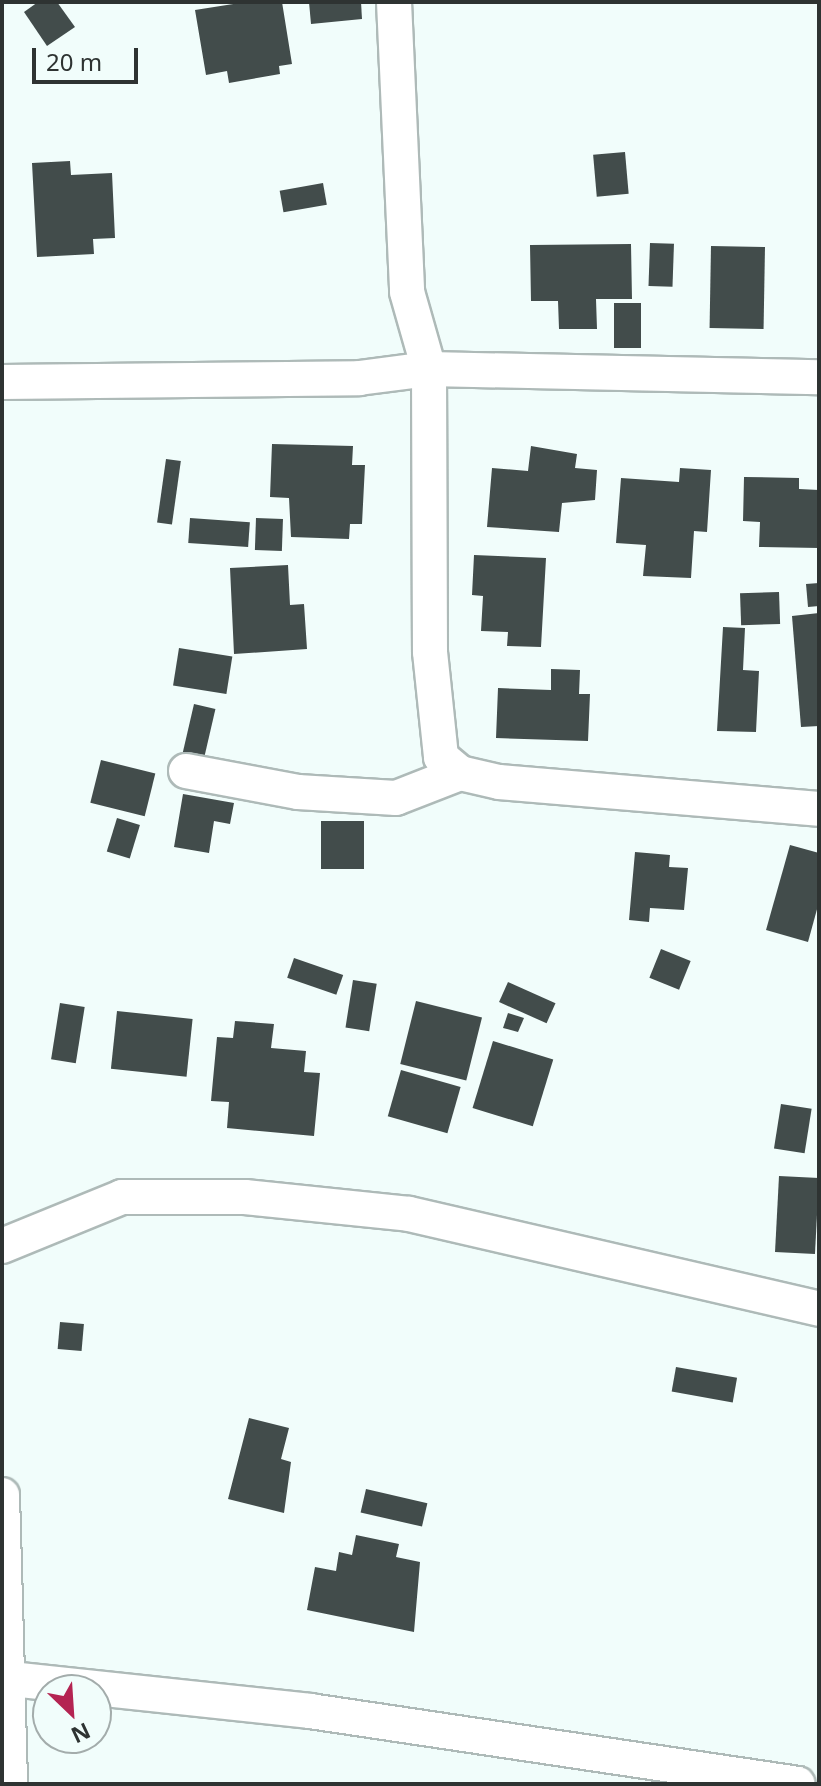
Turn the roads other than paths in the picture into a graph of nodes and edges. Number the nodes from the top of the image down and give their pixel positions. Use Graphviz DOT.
graph roads {
  1 [pos="394,2"];
  2 [pos="429,369"];
  3 [pos="819,377"];
  4 [pos="2,382"];
  5 [pos="186,771"];
  6 [pos="460,773"];
  7 [pos="819,809"];
  8 [pos="2,1246"];
  9 [pos="819,1309"];
  10 [pos="2,1495"];
  11 [pos="6,1678"];
  12 [pos="10,1784"];
  13 [pos="798,1784"];
  1 -- 2 [label="street"];
  2 -- 3 [label="street"];
  2 -- 4 [label="street"];
  2 -- 6 [label="street"];
  5 -- 6 [label="street"];
  6 -- 7 [label="street"];
  8 -- 9 [label="street"];
  10 -- 11 [label="street"];
  11 -- 12 [label="street"];
  11 -- 13 [label="street"];
}
